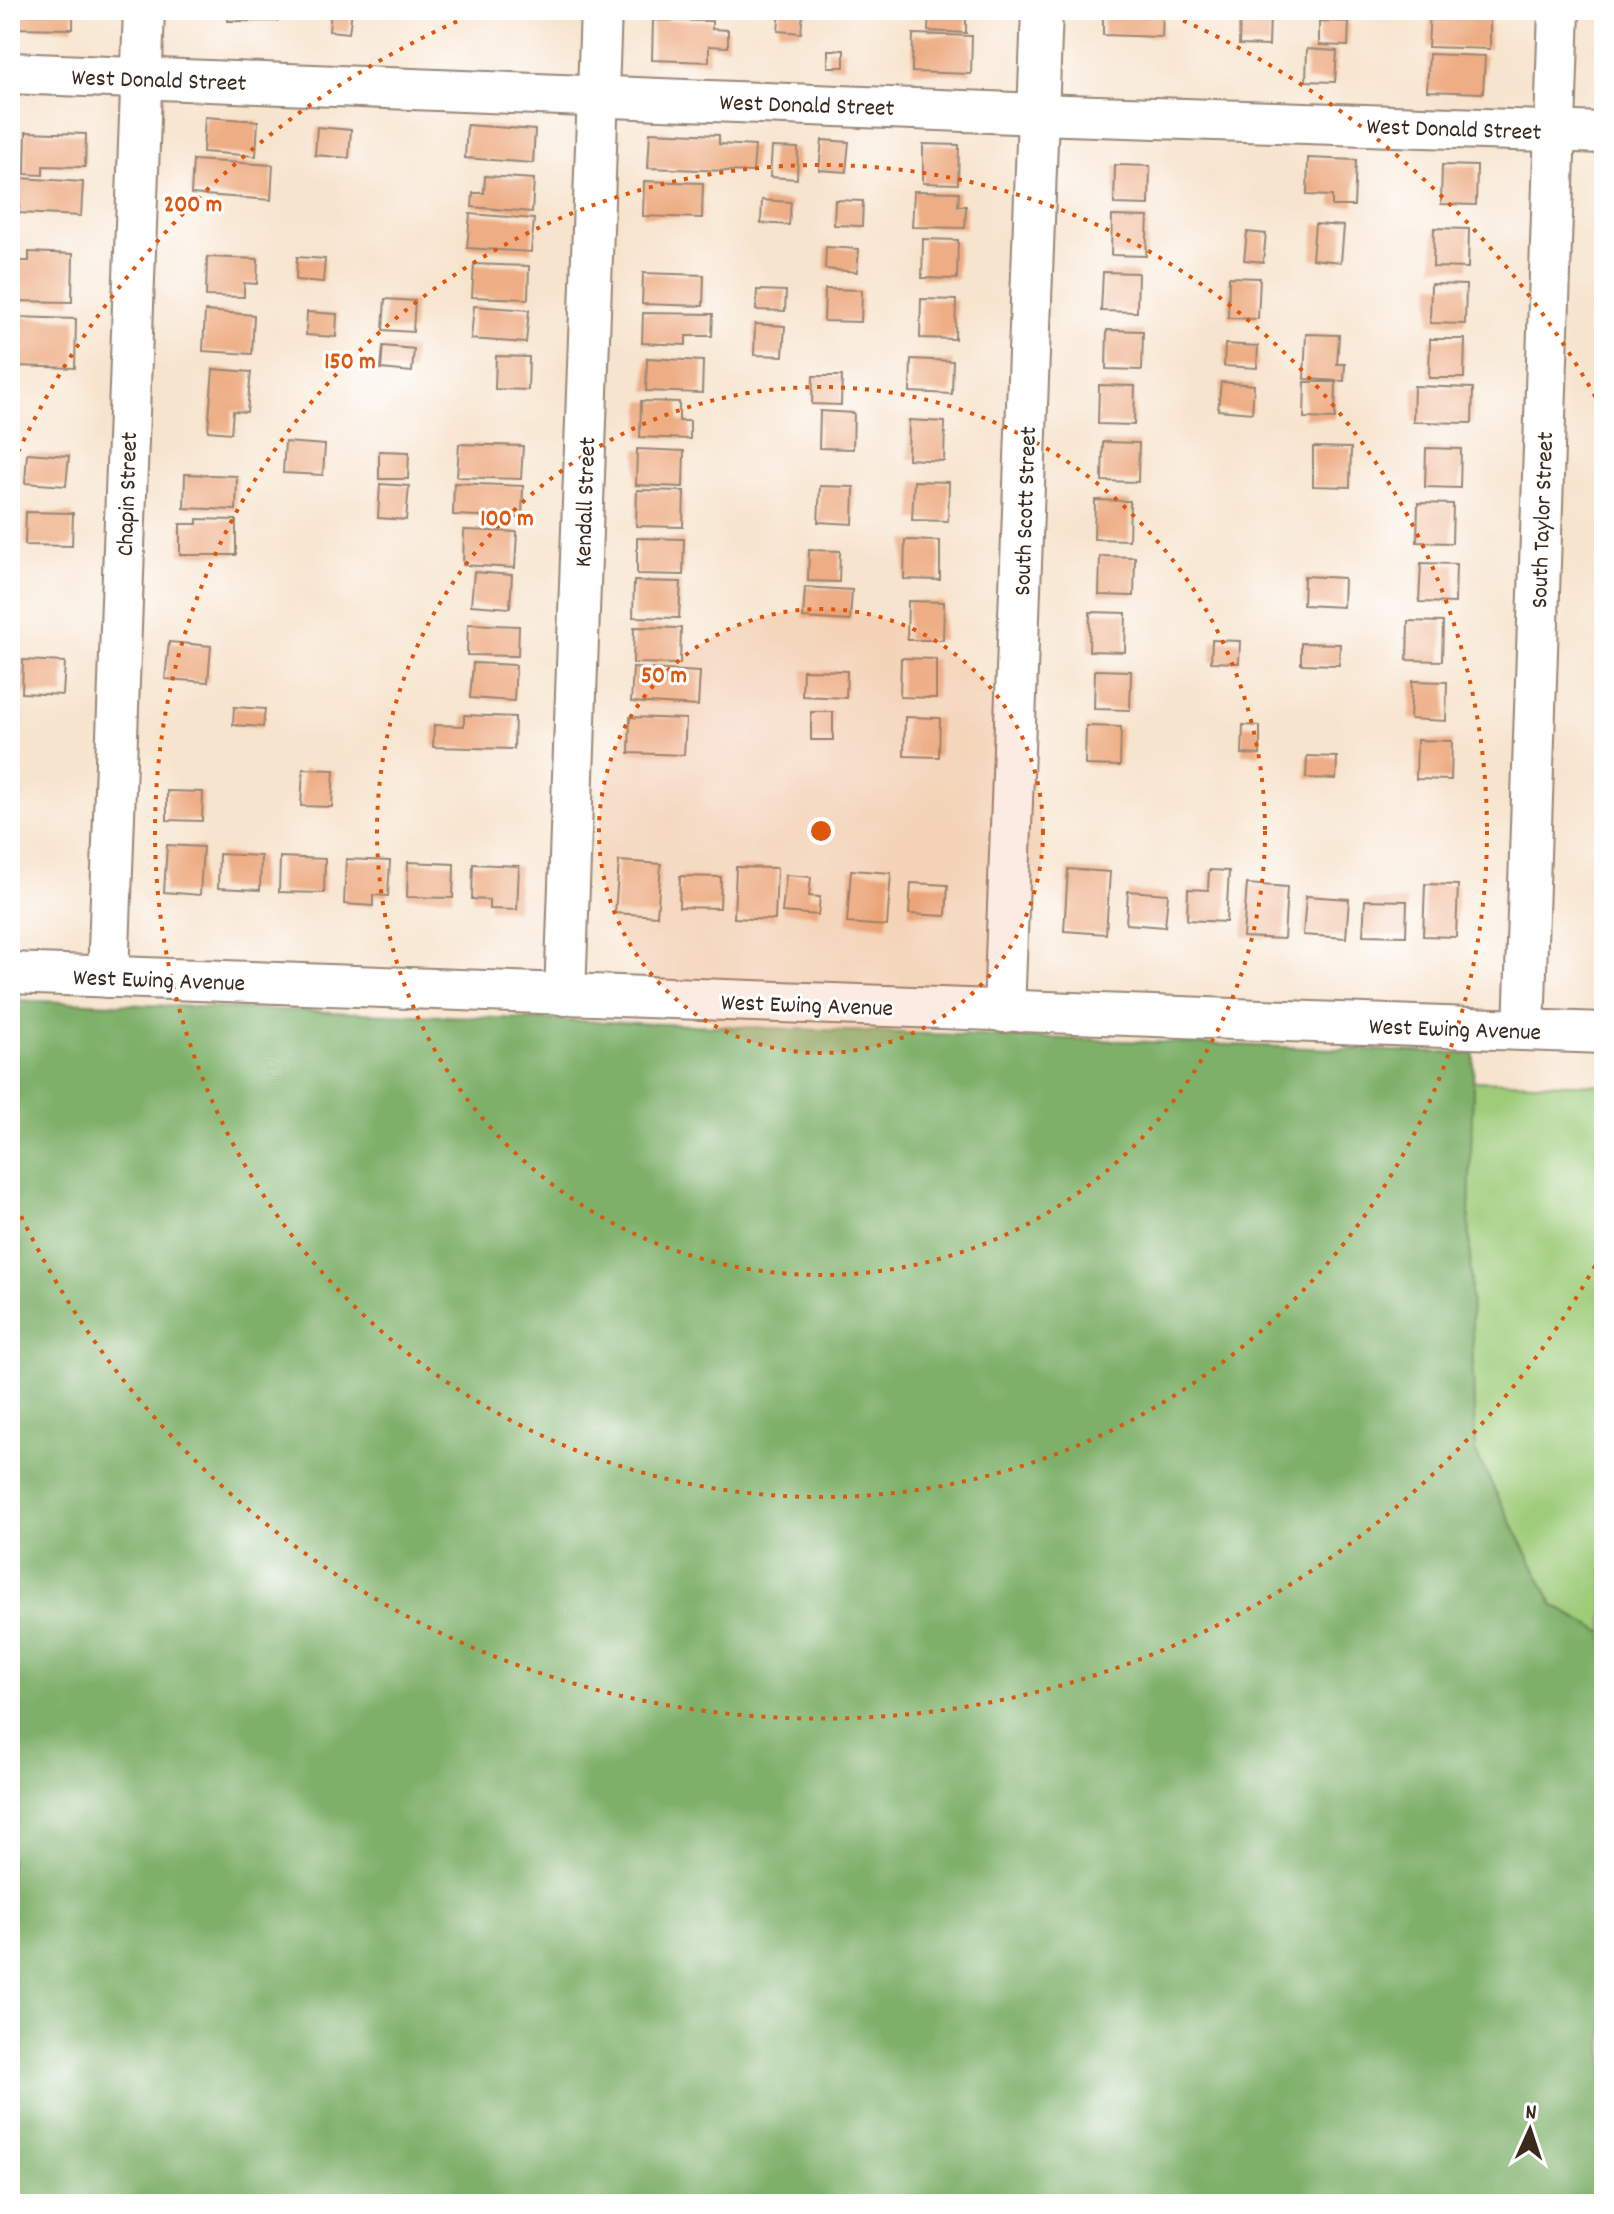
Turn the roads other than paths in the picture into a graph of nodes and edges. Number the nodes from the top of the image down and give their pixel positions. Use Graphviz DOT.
graph roads {
  1 [pos="144,10"];
  2 [pos="601,10"];
  3 [pos="1042,10"];
  4 [pos="1559,10"];
  5 [pos="10,73"];
  6 [pos="143,78"];
  7 [pos="598,96"];
  8 [pos="1038,114"];
  9 [pos="1554,131"];
  10 [pos="1604,133"];
  11 [pos="10,973"];
  12 [pos="108,977"];
  13 [pos="565,995"];
  14 [pos="1004,1012"];
  15 [pos="1524,1030"];
  16 [pos="1604,1033"];
  1 -- 6 [label="street, Chapin Street"];
  2 -- 7 [label="street, Kendall Street"];
  3 -- 8 [label="street, South Scott Street"];
  4 -- 9 [label="street, South Taylor Street"];
  5 -- 6 [label="street, West Donald Street"];
  6 -- 7 [label="street, West Donald Street"];
  6 -- 12 [label="street, Chapin Street"];
  7 -- 8 [label="street, West Donald Street"];
  7 -- 13 [label="street, Kendall Street"];
  8 -- 9 [label="street, West Donald Street"];
  8 -- 14 [label="street, South Scott Street"];
  9 -- 10 [label="street, West Donald Street"];
  9 -- 15 [label="street, South Taylor Street"];
  11 -- 12 [label="street, West Ewing Avenue"];
  12 -- 13 [label="street, West Ewing Avenue"];
  13 -- 14 [label="street, West Ewing Avenue"];
  14 -- 15 [label="street, West Ewing Avenue"];
  15 -- 16 [label="street, West Ewing Avenue"];
}
